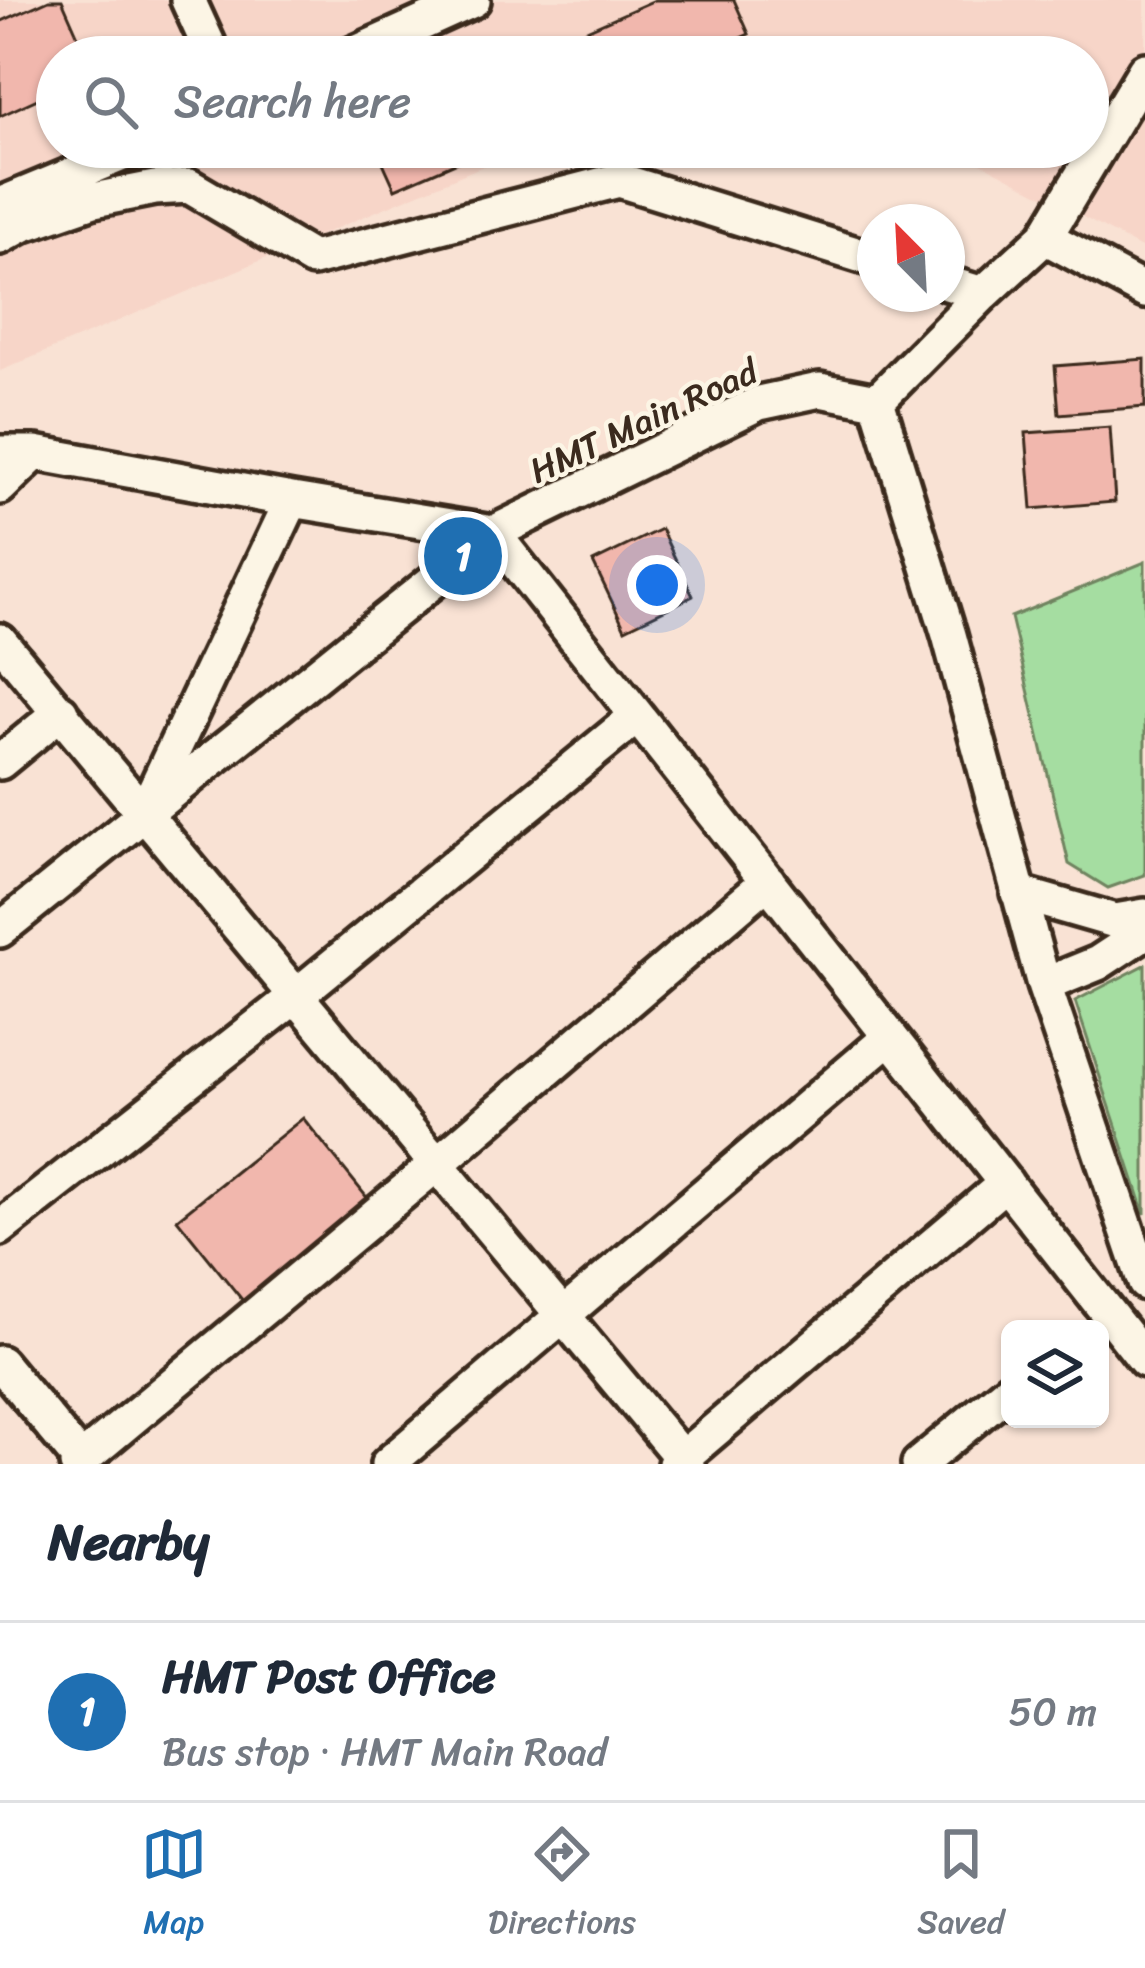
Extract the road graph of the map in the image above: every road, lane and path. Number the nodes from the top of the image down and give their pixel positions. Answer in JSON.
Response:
{"nodes":[{"id":1,"x":188,"y":0,"type":"edge"},
{"id":2,"x":473,"y":0,"type":"edge"},
{"id":3,"x":204,"y":36,"type":"edge"},
{"id":4,"x":393,"y":36,"type":"edge"},
{"id":5,"x":1145,"y":70,"type":"edge"},
{"id":6,"x":1109,"y":131,"type":"edge"},
{"id":7,"x":88,"y":168,"type":"edge"},
{"id":8,"x":1087,"y":168,"type":"edge"},
{"id":9,"x":4,"y":203,"type":"dead end"},
{"id":10,"x":0,"y":237,"type":"edge"},
{"id":11,"x":1046,"y":237,"type":"junction"},
{"id":12,"x":857,"y":254,"type":"edge"},
{"id":13,"x":965,"y":288,"type":"edge"},
{"id":14,"x":1145,"y":291,"type":"edge"},
{"id":15,"x":983,"y":294,"type":"junction"},
{"id":16,"x":877,"y":401,"type":"junction"},
{"id":17,"x":0,"y":453,"type":"edge"},
{"id":18,"x":35,"y":453,"type":"junction"},
{"id":19,"x":0,"y":487,"type":"edge"},
{"id":20,"x":292,"y":500,"type":"junction"},
{"id":21,"x":493,"y":533,"type":"junction"},
{"id":22,"x":0,"y":641,"type":"edge"},
{"id":23,"x":61,"y":712,"type":"junction"},
{"id":24,"x":638,"y":716,"type":"junction"},
{"id":25,"x":0,"y":762,"type":"edge"},
{"id":26,"x":145,"y":812,"type":"junction"},
{"id":27,"x":768,"y":881,"type":"junction"},
{"id":28,"x":1018,"y":892,"type":"junction"},
{"id":29,"x":1145,"y":916,"type":"edge"},
{"id":30,"x":0,"y":930,"type":"edge"},
{"id":31,"x":1145,"y":932,"type":"edge"},
{"id":32,"x":1044,"y":985,"type":"junction"},
{"id":33,"x":297,"y":994,"type":"junction"},
{"id":34,"x":890,"y":1037,"type":"junction"},
{"id":35,"x":438,"y":1163,"type":"junction"},
{"id":36,"x":1006,"y":1183,"type":"junction"},
{"id":37,"x":0,"y":1228,"type":"edge"},
{"id":38,"x":1145,"y":1283,"type":"edge"},
{"id":39,"x":564,"y":1316,"type":"junction"},
{"id":40,"x":1094,"y":1319,"type":"edge"},
{"id":41,"x":1145,"y":1360,"type":"edge"},
{"id":42,"x":0,"y":1363,"type":"edge"},
{"id":43,"x":1001,"y":1396,"type":"edge"},
{"id":44,"x":682,"y":1462,"type":"edge"},
{"id":45,"x":81,"y":1463,"type":"edge"},
{"id":46,"x":388,"y":1464,"type":"edge"},
{"id":47,"x":919,"y":1464,"type":"edge"}],
"edges":[{"from":1,"to":3,"type":"street"},
{"from":2,"to":4,"type":"street"},
{"from":5,"to":6,"type":"street"},
{"from":7,"to":9,"type":"street"},
{"from":8,"to":11,"type":"street"},
{"from":10,"to":12,"type":"street"},
{"from":11,"to":14,"type":"street"},
{"from":11,"to":15,"type":"street"},
{"from":13,"to":15,"type":"street"},
{"from":15,"to":16,"type":"street"},
{"from":16,"to":21,"type":"street","name":"HMT Main Road"},
{"from":16,"to":28,"type":"street"},
{"from":17,"to":18,"type":"street"},
{"from":18,"to":19,"type":"street"},
{"from":18,"to":20,"type":"street"},
{"from":20,"to":21,"type":"street"},
{"from":20,"to":26,"type":"street"},
{"from":21,"to":24,"type":"street"},
{"from":21,"to":26,"type":"street","name":"HMT Main Road"},
{"from":22,"to":23,"type":"street"},
{"from":23,"to":25,"type":"street"},
{"from":23,"to":26,"type":"street"},
{"from":24,"to":27,"type":"street"},
{"from":24,"to":33,"type":"street"},
{"from":26,"to":30,"type":"street","name":"HMT Main Road"},
{"from":26,"to":33,"type":"street"},
{"from":27,"to":34,"type":"street"},
{"from":27,"to":35,"type":"street"},
{"from":28,"to":29,"type":"street"},
{"from":28,"to":32,"type":"street"},
{"from":31,"to":32,"type":"street"},
{"from":32,"to":38,"type":"street"},
{"from":33,"to":35,"type":"street"},
{"from":33,"to":37,"type":"street"},
{"from":34,"to":36,"type":"street"},
{"from":34,"to":39,"type":"street"},
{"from":35,"to":39,"type":"street"},
{"from":35,"to":45,"type":"street"},
{"from":36,"to":40,"type":"street"},
{"from":36,"to":44,"type":"street"},
{"from":39,"to":44,"type":"street"},
{"from":39,"to":46,"type":"street"},
{"from":40,"to":41,"type":"street"},
{"from":42,"to":45,"type":"street"},
{"from":43,"to":47,"type":"street"}]}
